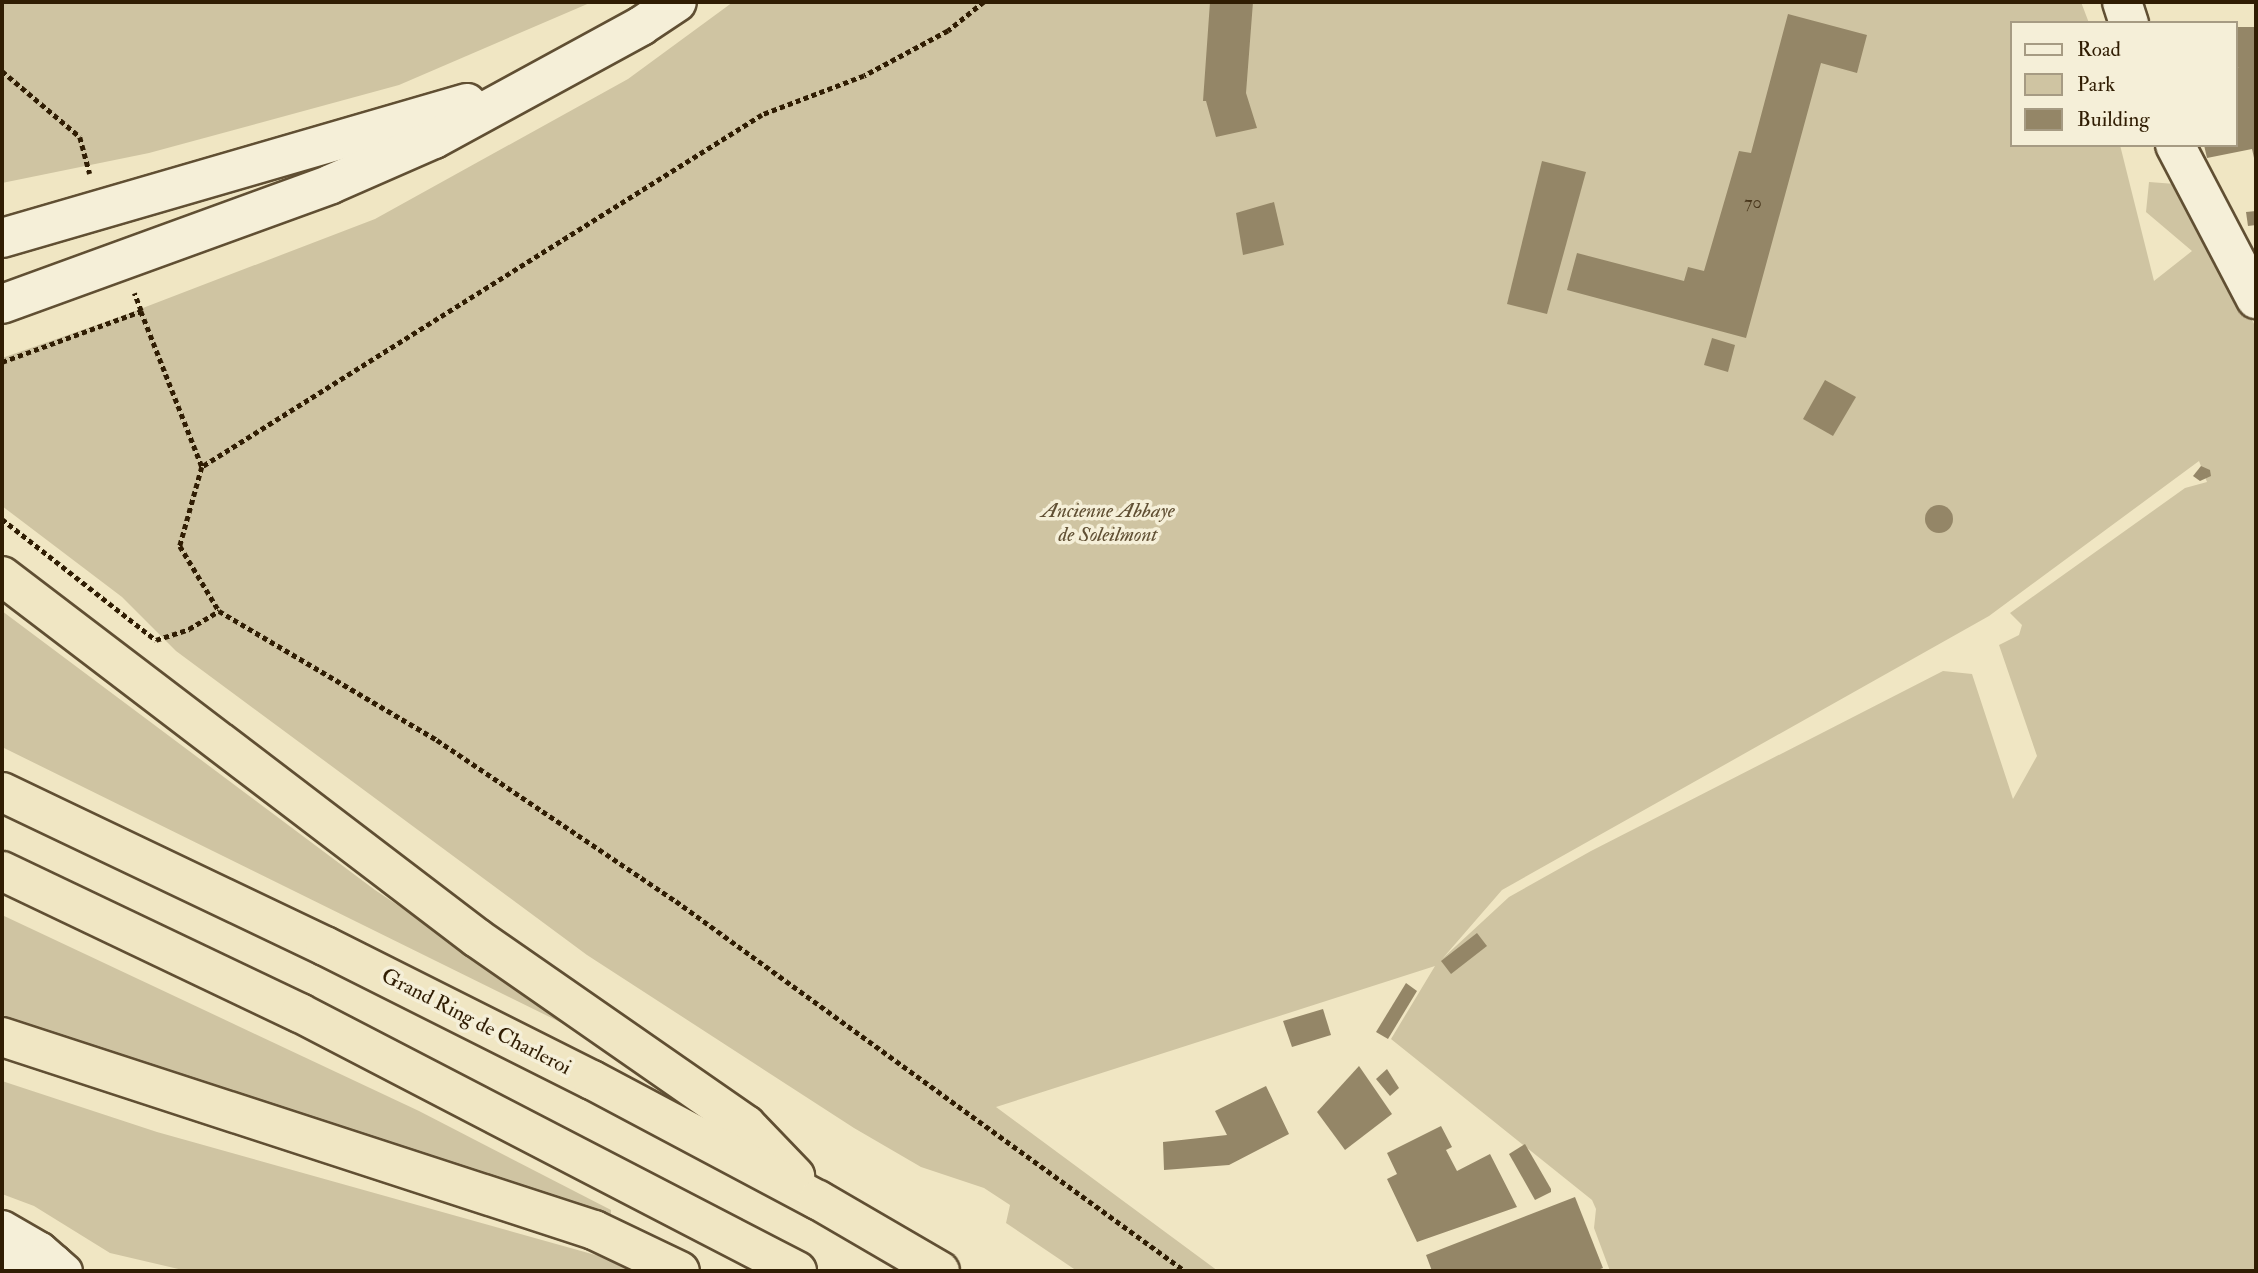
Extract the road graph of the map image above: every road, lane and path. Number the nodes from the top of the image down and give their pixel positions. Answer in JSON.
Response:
{"nodes":[{"id":1,"x":677,"y":2,"type":"edge"},
{"id":2,"x":984,"y":2,"type":"edge"},
{"id":3,"x":2122,"y":2,"type":"edge"},
{"id":4,"x":2128,"y":21,"type":"edge"},
{"id":5,"x":531,"y":85,"type":"junction"},
{"id":6,"x":2176,"y":147,"type":"edge"},
{"id":7,"x":2,"y":239,"type":"edge"},
{"id":8,"x":2256,"y":299,"type":"edge"},
{"id":9,"x":2,"y":304,"type":"edge"},
{"id":10,"x":141,"y":311,"type":"dead end"},
{"id":11,"x":202,"y":467,"type":"junction"},
{"id":12,"x":2,"y":519,"type":"edge"},
{"id":13,"x":2,"y":576,"type":"edge"},
{"id":14,"x":219,"y":611,"type":"junction"},
{"id":15,"x":2,"y":792,"type":"edge"},
{"id":16,"x":2,"y":871,"type":"edge"},
{"id":17,"x":2,"y":1037,"type":"edge"},
{"id":18,"x":818,"y":1200,"type":"junction"},
{"id":19,"x":2,"y":1227,"type":"edge"},
{"id":20,"x":2,"y":1263,"type":"edge"},
{"id":21,"x":59,"y":1266,"type":"edge"},
{"id":22,"x":680,"y":1271,"type":"edge"},
{"id":23,"x":797,"y":1271,"type":"edge"},
{"id":24,"x":940,"y":1271,"type":"edge"},
{"id":25,"x":1185,"y":1271,"type":"edge"}],
"edges":[{"from":1,"to":5,"type":"main road"},
{"from":2,"to":11,"type":"path"},
{"from":3,"to":4,"type":"main road"},
{"from":5,"to":7,"type":"main road"},
{"from":5,"to":9,"type":"main road"},
{"from":6,"to":8,"type":"main road"},
{"from":10,"to":11,"type":"path"},
{"from":11,"to":14,"type":"path"},
{"from":12,"to":14,"type":"path"},
{"from":13,"to":18,"type":"highway"},
{"from":14,"to":25,"type":"path"},
{"from":15,"to":18,"type":"highway","name":"Grand Ring de Charleroi"},
{"from":16,"to":23,"type":"highway"},
{"from":17,"to":22,"type":"highway"},
{"from":18,"to":24,"type":"highway","name":"Grand Ring de Charleroi"},
{"from":19,"to":21,"type":"street"},
{"from":20,"to":21,"type":"street"}]}
